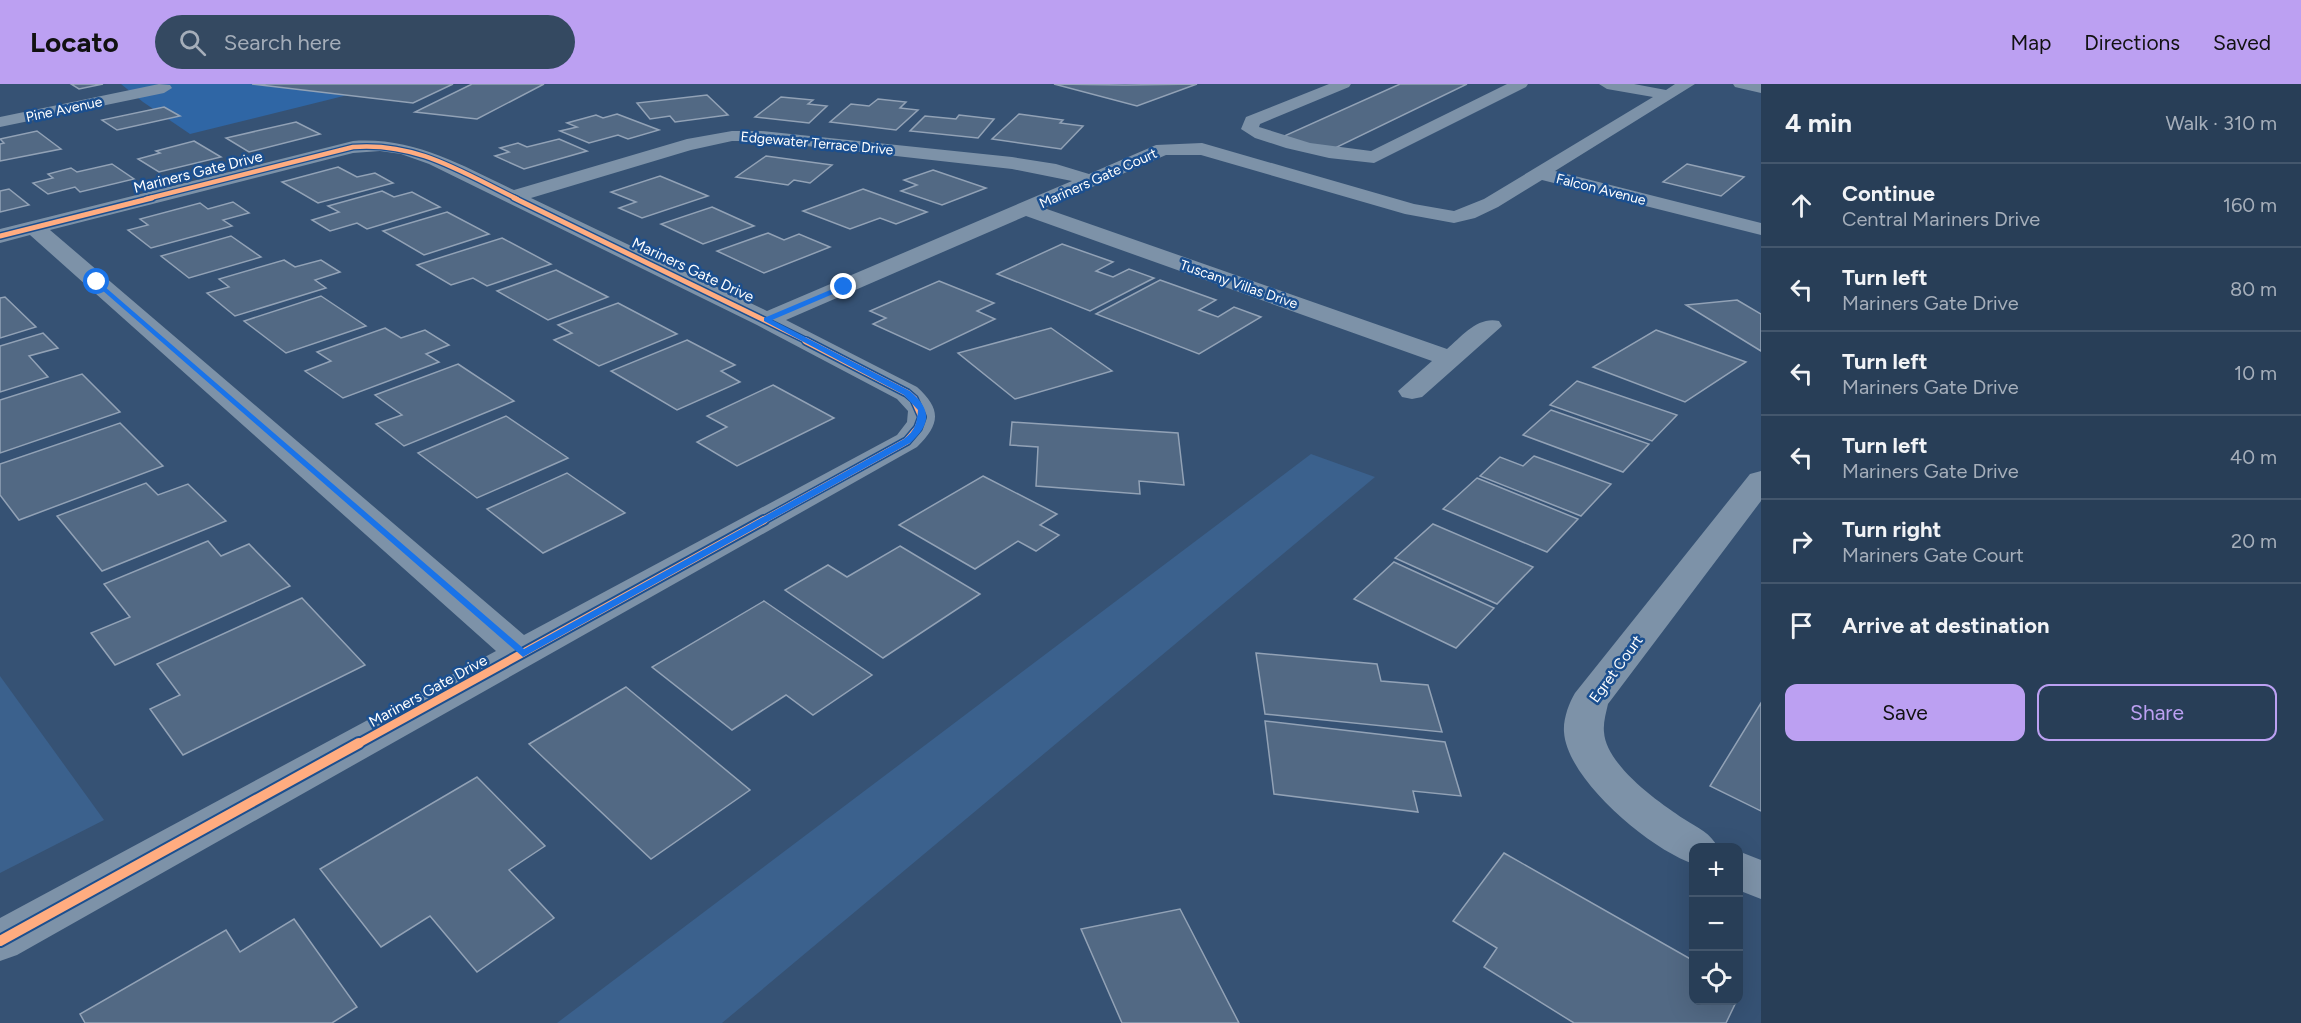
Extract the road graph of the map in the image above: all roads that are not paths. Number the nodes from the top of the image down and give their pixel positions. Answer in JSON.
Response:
{"nodes":[{"id":1,"x":1343,"y":84,"type":"edge"},
{"id":2,"x":1520,"y":84,"type":"edge"},
{"id":3,"x":1607,"y":84,"type":"edge"},
{"id":4,"x":1687,"y":84,"type":"edge"},
{"id":5,"x":1741,"y":84,"type":"edge"},
{"id":6,"x":164,"y":88,"type":"dead end"},
{"id":7,"x":1761,"y":88,"type":"edge"},
{"id":8,"x":1668,"y":95,"type":"junction"},
{"id":9,"x":0,"y":122,"type":"edge"},
{"id":10,"x":1539,"y":173,"type":"junction"},
{"id":11,"x":1090,"y":180,"type":"junction"},
{"id":12,"x":514,"y":197,"type":"junction"},
{"id":13,"x":1027,"y":209,"type":"junction"},
{"id":14,"x":34,"y":227,"type":"junction"},
{"id":15,"x":1761,"y":229,"type":"edge"},
{"id":16,"x":0,"y":236,"type":"edge"},
{"id":17,"x":766,"y":320,"type":"junction"},
{"id":18,"x":1490,"y":326,"type":"dead end"},
{"id":19,"x":1451,"y":358,"type":"junction"},
{"id":20,"x":1412,"y":391,"type":"dead end"},
{"id":21,"x":1761,"y":480,"type":"edge"},
{"id":22,"x":523,"y":654,"type":"junction"},
{"id":23,"x":1689,"y":843,"type":"edge"},
{"id":24,"x":1743,"y":872,"type":"edge"},
{"id":25,"x":1761,"y":881,"type":"edge"},
{"id":26,"x":0,"y":940,"type":"edge"}],
"edges":[{"from":1,"to":2,"type":"street"},
{"from":3,"to":8,"type":"street"},
{"from":4,"to":8,"type":"street","name":"Falcon Avenue"},
{"from":5,"to":7,"type":"street"},
{"from":6,"to":9,"type":"street","name":"Pine Avenue"},
{"from":8,"to":10,"type":"street","name":"Falcon Avenue"},
{"from":10,"to":11,"type":"street","name":"Mariners Gate Court"},
{"from":10,"to":15,"type":"street","name":"Falcon Avenue"},
{"from":11,"to":12,"type":"street","name":"Edgewater Terrace Drive"},
{"from":11,"to":13,"type":"street","name":"Mariners Gate Court"},
{"from":12,"to":14,"type":"street","name":"Mariners Gate Drive"},
{"from":12,"to":17,"type":"street","name":"Mariners Gate Drive"},
{"from":13,"to":17,"type":"street","name":"Mariners Gate Court"},
{"from":13,"to":19,"type":"street","name":"Tuscany Villas Drive"},
{"from":14,"to":16,"type":"street","name":"Mariners Gate Drive"},
{"from":14,"to":22,"type":"street"},
{"from":17,"to":22,"type":"street","name":"Mariners Gate Drive"},
{"from":18,"to":19,"type":"street"},
{"from":19,"to":20,"type":"street"},
{"from":21,"to":23,"type":"street","name":"Egret Court"},
{"from":22,"to":26,"type":"street","name":"Mariners Gate Drive"},
{"from":24,"to":25,"type":"street"}]}
